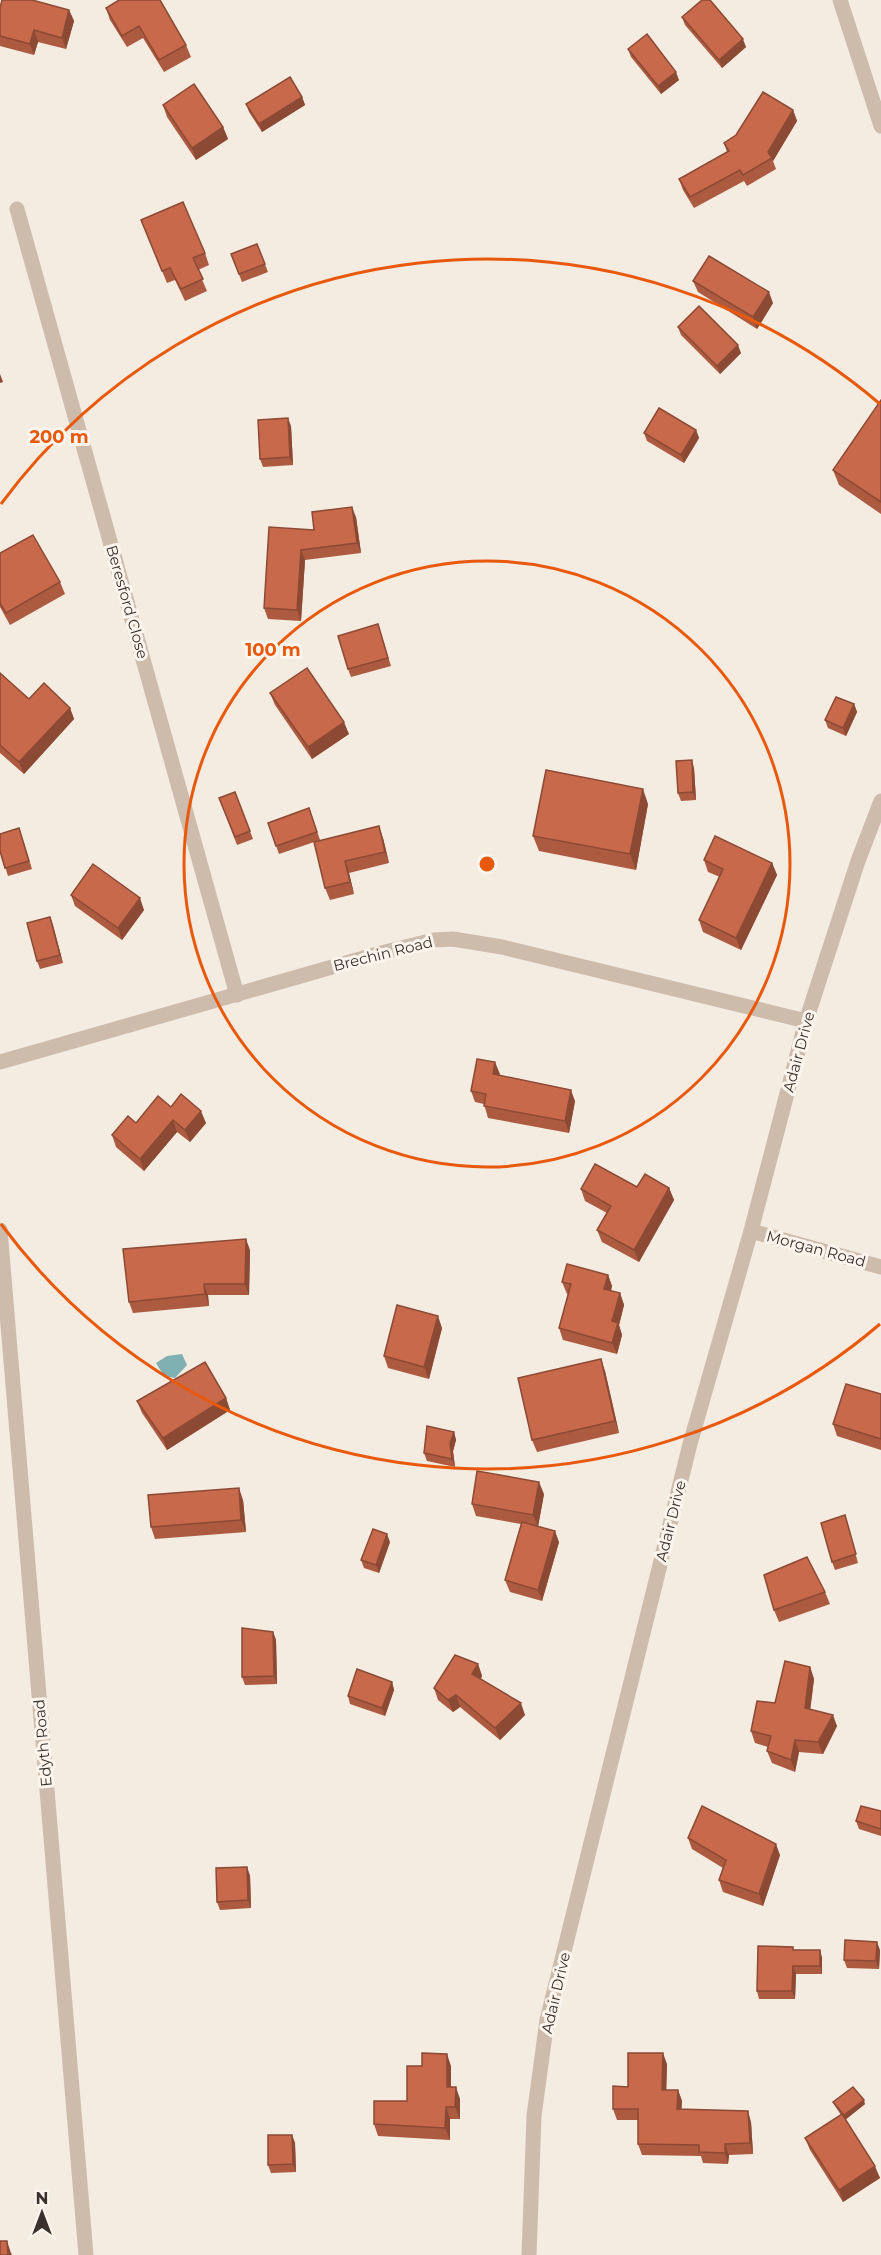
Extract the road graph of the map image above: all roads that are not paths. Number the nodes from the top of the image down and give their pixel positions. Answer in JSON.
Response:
{"nodes":[{"id":1,"x":840,"y":0,"type":"edge"},
{"id":2,"x":881,"y":126,"type":"edge"},
{"id":3,"x":16,"y":209,"type":"dead end"},
{"id":4,"x":881,"y":801,"type":"edge"},
{"id":5,"x":237,"y":994,"type":"junction"},
{"id":6,"x":806,"y":1021,"type":"junction"},
{"id":7,"x":0,"y":1062,"type":"edge"},
{"id":8,"x":0,"y":1230,"type":"edge"},
{"id":9,"x":751,"y":1231,"type":"junction"},
{"id":10,"x":881,"y":1267,"type":"edge"},
{"id":11,"x":86,"y":2255,"type":"edge"},
{"id":12,"x":529,"y":2255,"type":"edge"}],
"edges":[{"from":1,"to":2,"type":"street"},
{"from":3,"to":5,"type":"street","name":"Beresford Close"},
{"from":4,"to":6,"type":"street","name":"Adair Drive"},
{"from":5,"to":6,"type":"street","name":"Brechin Road"},
{"from":5,"to":7,"type":"street","name":"Brechin Road"},
{"from":6,"to":9,"type":"street","name":"Adair Drive"},
{"from":8,"to":11,"type":"street","name":"Edyth Road"},
{"from":9,"to":10,"type":"street","name":"Morgan Road"},
{"from":9,"to":12,"type":"street","name":"Adair Drive"}]}
